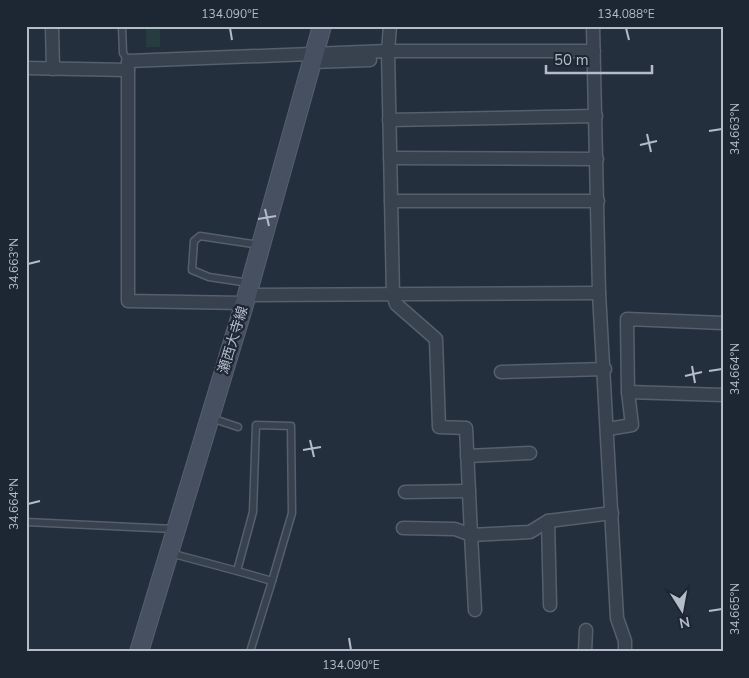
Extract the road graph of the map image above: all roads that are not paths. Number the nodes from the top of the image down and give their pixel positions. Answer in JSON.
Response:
{"nodes":[{"id":1,"x":52,"y":26,"type":"edge"},
{"id":2,"x":122,"y":26,"type":"edge"},
{"id":3,"x":322,"y":26,"type":"edge"},
{"id":4,"x":390,"y":26,"type":"edge"},
{"id":5,"x":593,"y":26,"type":"edge"},
{"id":6,"x":383,"y":51,"type":"junction"},
{"id":7,"x":594,"y":51,"type":"junction"},
{"id":8,"x":313,"y":57,"type":"junction"},
{"id":9,"x":128,"y":66,"type":"junction"},
{"id":10,"x":26,"y":68,"type":"edge"},
{"id":11,"x":53,"y":69,"type":"junction"},
{"id":12,"x":596,"y":116,"type":"junction"},
{"id":13,"x":389,"y":120,"type":"junction"},
{"id":14,"x":390,"y":158,"type":"junction"},
{"id":15,"x":597,"y":159,"type":"junction"},
{"id":16,"x":391,"y":201,"type":"junction"},
{"id":17,"x":598,"y":201,"type":"junction"},
{"id":18,"x":260,"y":246,"type":"junction"},
{"id":19,"x":247,"y":294,"type":"junction"},
{"id":20,"x":599,"y":294,"type":"junction"},
{"id":21,"x":393,"y":295,"type":"junction"},
{"id":22,"x":723,"y":323,"type":"edge"},
{"id":23,"x":604,"y":369,"type":"junction"},
{"id":24,"x":501,"y":372,"type":"dead end"},
{"id":25,"x":628,"y":392,"type":"junction"},
{"id":26,"x":723,"y":395,"type":"edge"},
{"id":27,"x":209,"y":418,"type":"junction"},
{"id":28,"x":238,"y":427,"type":"dead end"},
{"id":29,"x":608,"y":429,"type":"junction"},
{"id":30,"x":530,"y":453,"type":"dead end"},
{"id":31,"x":467,"y":456,"type":"junction"},
{"id":32,"x":469,"y":491,"type":"junction"},
{"id":33,"x":405,"y":492,"type":"dead end"},
{"id":34,"x":612,"y":513,"type":"junction"},
{"id":35,"x":548,"y":521,"type":"junction"},
{"id":36,"x":26,"y":522,"type":"edge"},
{"id":37,"x":403,"y":528,"type":"dead end"},
{"id":38,"x":176,"y":529,"type":"junction"},
{"id":39,"x":471,"y":535,"type":"junction"},
{"id":40,"x":169,"y":552,"type":"junction"},
{"id":41,"x":236,"y":571,"type":"junction"},
{"id":42,"x":272,"y":581,"type":"junction"},
{"id":43,"x":550,"y":605,"type":"dead end"},
{"id":44,"x":475,"y":610,"type":"dead end"},
{"id":45,"x":586,"y":630,"type":"dead end"},
{"id":46,"x":139,"y":652,"type":"edge"},
{"id":47,"x":250,"y":652,"type":"edge"},
{"id":48,"x":585,"y":652,"type":"edge"},
{"id":49,"x":625,"y":652,"type":"edge"}],
"edges":[{"from":1,"to":11,"type":"street"},
{"from":2,"to":9,"type":"lane"},
{"from":3,"to":8,"type":"main road","name":"瀬西大寺線"},
{"from":4,"to":6,"type":"street"},
{"from":5,"to":7,"type":"street"},
{"from":6,"to":7,"type":"street"},
{"from":6,"to":8,"type":"street"},
{"from":6,"to":13,"type":"street"},
{"from":7,"to":12,"type":"street"},
{"from":8,"to":9,"type":"street"},
{"from":8,"to":18,"type":"main road","name":"瀬西大寺線"},
{"from":9,"to":11,"type":"street"},
{"from":9,"to":19,"type":"street"},
{"from":10,"to":11,"type":"street"},
{"from":12,"to":13,"type":"street"},
{"from":12,"to":15,"type":"street"},
{"from":13,"to":14,"type":"street"},
{"from":14,"to":15,"type":"street"},
{"from":14,"to":16,"type":"street"},
{"from":15,"to":17,"type":"street"},
{"from":16,"to":17,"type":"street"},
{"from":16,"to":21,"type":"street"},
{"from":17,"to":20,"type":"street"},
{"from":18,"to":19,"type":"main road","name":"瀬西大寺線"},
{"from":18,"to":19,"type":"lane"},
{"from":19,"to":21,"type":"street"},
{"from":19,"to":27,"type":"main road","name":"瀬西大寺線"},
{"from":20,"to":21,"type":"street"},
{"from":20,"to":23,"type":"street"},
{"from":21,"to":31,"type":"street"},
{"from":22,"to":25,"type":"street"},
{"from":23,"to":24,"type":"street"},
{"from":23,"to":29,"type":"street"},
{"from":25,"to":26,"type":"street"},
{"from":25,"to":29,"type":"street"},
{"from":27,"to":28,"type":"lane"},
{"from":27,"to":38,"type":"main road","name":"瀬西大寺線"},
{"from":29,"to":34,"type":"street"},
{"from":30,"to":31,"type":"street"},
{"from":31,"to":32,"type":"street"},
{"from":32,"to":33,"type":"street"},
{"from":32,"to":39,"type":"street"},
{"from":34,"to":35,"type":"street"},
{"from":34,"to":49,"type":"street"},
{"from":35,"to":39,"type":"street"},
{"from":35,"to":43,"type":"street"},
{"from":36,"to":38,"type":"lane"},
{"from":37,"to":39,"type":"street"},
{"from":38,"to":40,"type":"main road","name":"瀬西大寺線"},
{"from":39,"to":44,"type":"street"},
{"from":40,"to":41,"type":"lane"},
{"from":40,"to":46,"type":"main road","name":"瀬西大寺線"},
{"from":41,"to":42,"type":"lane"},
{"from":41,"to":42,"type":"lane"},
{"from":42,"to":47,"type":"lane"},
{"from":45,"to":48,"type":"street"}]}
